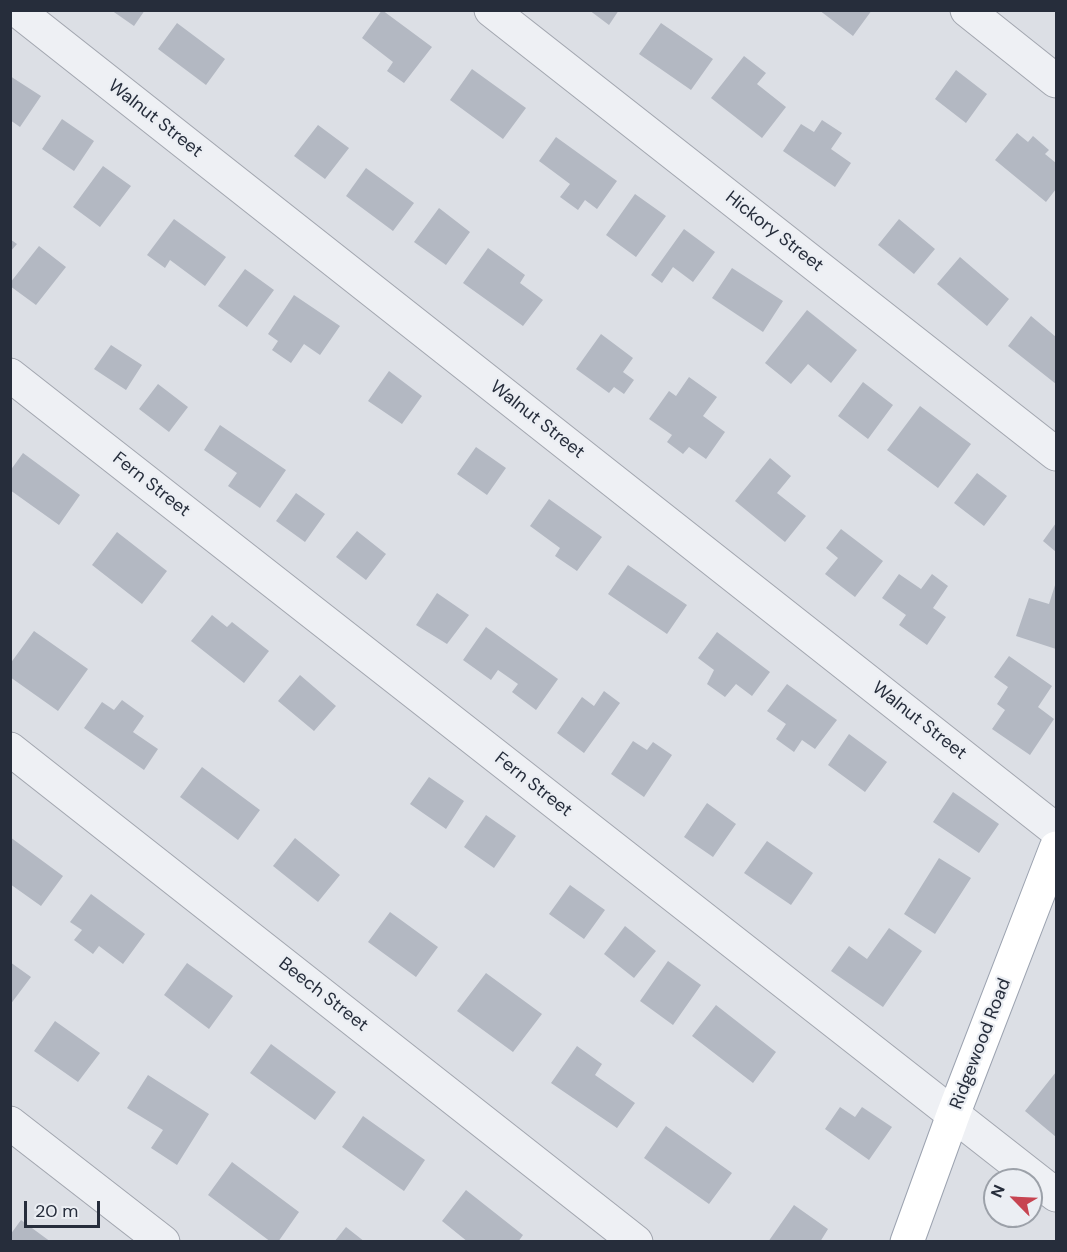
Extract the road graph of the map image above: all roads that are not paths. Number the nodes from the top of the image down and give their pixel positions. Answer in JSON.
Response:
{"nodes":[{"id":1,"x":17,"y":10,"type":"edge"},
{"id":2,"x":491,"y":10,"type":"edge"},
{"id":3,"x":967,"y":10,"type":"edge"},
{"id":4,"x":1056,"y":81,"type":"edge"},
{"id":5,"x":10,"y":375,"type":"edge"},
{"id":6,"x":1056,"y":454,"type":"edge"},
{"id":7,"x":10,"y":749,"type":"edge"},
{"id":8,"x":1056,"y":830,"type":"edge"},
{"id":9,"x":1056,"y":848,"type":"edge"},
{"id":10,"x":953,"y":1115,"type":"junction"},
{"id":11,"x":10,"y":1123,"type":"edge"},
{"id":12,"x":1056,"y":1195,"type":"edge"},
{"id":13,"x":163,"y":1242,"type":"edge"},
{"id":14,"x":636,"y":1242,"type":"edge"},
{"id":15,"x":907,"y":1242,"type":"edge"}],
"edges":[{"from":1,"to":8,"type":"street","name":"Walnut Street"},
{"from":2,"to":6,"type":"street","name":"Hickory Street"},
{"from":3,"to":4,"type":"street"},
{"from":5,"to":10,"type":"street","name":"Fern Street"},
{"from":7,"to":14,"type":"street","name":"Beech Street"},
{"from":9,"to":10,"type":"main road","name":"Ridgewood Road"},
{"from":10,"to":12,"type":"street","name":"Fern Street"},
{"from":10,"to":15,"type":"main road","name":"Ridgewood Road"},
{"from":11,"to":13,"type":"street"}]}
